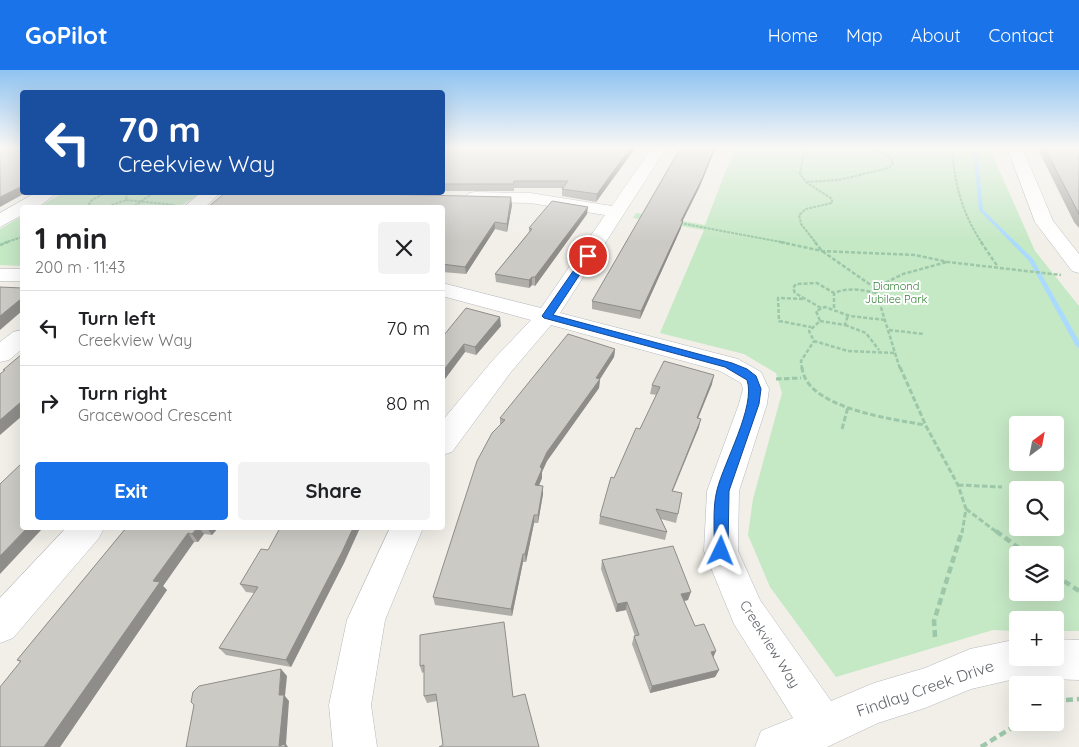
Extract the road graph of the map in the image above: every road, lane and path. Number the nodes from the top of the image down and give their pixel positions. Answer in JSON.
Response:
{"nodes":[{"id":1,"x":636,"y":179,"type":"edge"},
{"id":2,"x":803,"y":179,"type":"edge"},
{"id":3,"x":845,"y":179,"type":"edge"},
{"id":4,"x":956,"y":179,"type":"edge"},
{"id":5,"x":1027,"y":179,"type":"edge"},
{"id":6,"x":806,"y":182,"type":"junction"},
{"id":7,"x":45,"y":195,"type":"edge"},
{"id":8,"x":101,"y":195,"type":"edge"},
{"id":9,"x":127,"y":195,"type":"edge"},
{"id":10,"x":150,"y":195,"type":"edge"},
{"id":11,"x":209,"y":195,"type":"edge"},
{"id":12,"x":462,"y":197,"type":"edge"},
{"id":13,"x":126,"y":200,"type":"junction"},
{"id":14,"x":139,"y":202,"type":"junction"},
{"id":15,"x":28,"y":205,"type":"edge"},
{"id":16,"x":88,"y":205,"type":"edge"},
{"id":17,"x":112,"y":205,"type":"edge"},
{"id":18,"x":135,"y":205,"type":"edge"},
{"id":19,"x":171,"y":205,"type":"edge"},
{"id":20,"x":195,"y":205,"type":"edge"},
{"id":21,"x":20,"y":210,"type":"edge"},
{"id":22,"x":618,"y":212,"type":"junction"},
{"id":23,"x":0,"y":221,"type":"edge"},
{"id":24,"x":673,"y":222,"type":"edge"},
{"id":25,"x":20,"y":238,"type":"edge"},
{"id":26,"x":0,"y":245,"type":"edge"},
{"id":27,"x":822,"y":251,"type":"junction"},
{"id":28,"x":948,"y":262,"type":"junction"},
{"id":29,"x":998,"y":268,"type":"junction"},
{"id":30,"x":1072,"y":271,"type":"edge"},
{"id":31,"x":0,"y":275,"type":"edge"},
{"id":32,"x":20,"y":275,"type":"edge"},
{"id":33,"x":875,"y":288,"type":"junction"},
{"id":34,"x":445,"y":290,"type":"edge"},
{"id":35,"x":877,"y":293,"type":"junction"},
{"id":36,"x":834,"y":294,"type":"junction"},
{"id":37,"x":804,"y":299,"type":"junction"},
{"id":38,"x":821,"y":308,"type":"junction"},
{"id":39,"x":834,"y":308,"type":"junction"},
{"id":40,"x":848,"y":315,"type":"junction"},
{"id":41,"x":547,"y":316,"type":"junction"},
{"id":42,"x":886,"y":320,"type":"junction"},
{"id":43,"x":820,"y":321,"type":"junction"},
{"id":44,"x":845,"y":325,"type":"junction"},
{"id":45,"x":811,"y":327,"type":"junction"},
{"id":46,"x":889,"y":330,"type":"junction"},
{"id":47,"x":924,"y":334,"type":"dead end"},
{"id":48,"x":20,"y":339,"type":"edge"},
{"id":49,"x":814,"y":341,"type":"junction"},
{"id":50,"x":879,"y":350,"type":"junction"},
{"id":51,"x":896,"y":353,"type":"junction"},
{"id":52,"x":0,"y":354,"type":"edge"},
{"id":53,"x":848,"y":407,"type":"junction"},
{"id":54,"x":926,"y":426,"type":"junction"},
{"id":55,"x":842,"y":429,"type":"dead end"},
{"id":56,"x":445,"y":438,"type":"edge"},
{"id":57,"x":958,"y":485,"type":"junction"},
{"id":58,"x":1002,"y":487,"type":"dead end"},
{"id":59,"x":966,"y":509,"type":"junction"},
{"id":60,"x":85,"y":530,"type":"edge"},
{"id":61,"x":405,"y":530,"type":"edge"},
{"id":62,"x":1016,"y":546,"type":"edge"},
{"id":63,"x":1064,"y":581,"type":"edge"},
{"id":64,"x":1079,"y":591,"type":"edge"},
{"id":65,"x":0,"y":625,"type":"edge"},
{"id":66,"x":935,"y":637,"type":"dead end"},
{"id":67,"x":1079,"y":660,"type":"edge"},
{"id":68,"x":1064,"y":699,"type":"edge"},
{"id":69,"x":1079,"y":699,"type":"edge"},
{"id":70,"x":823,"y":726,"type":"junction"},
{"id":71,"x":1009,"y":730,"type":"edge"},
{"id":72,"x":355,"y":747,"type":"edge"},
{"id":73,"x":777,"y":747,"type":"edge"},
{"id":74,"x":981,"y":747,"type":"edge"}],
"edges":[{"from":1,"to":22,"type":"street"},
{"from":2,"to":6,"type":"path"},
{"from":3,"to":6,"type":"path"},
{"from":4,"to":29,"type":"path"},
{"from":5,"to":30,"type":"street"},
{"from":6,"to":27,"type":"path"},
{"from":7,"to":15,"type":"street"},
{"from":8,"to":16,"type":"path"},
{"from":9,"to":13,"type":"path"},
{"from":10,"to":14,"type":"path"},
{"from":11,"to":20,"type":"street"},
{"from":12,"to":22,"type":"street"},
{"from":13,"to":14,"type":"path"},
{"from":13,"to":17,"type":"path"},
{"from":14,"to":18,"type":"path"},
{"from":14,"to":19,"type":"path"},
{"from":21,"to":23,"type":"street"},
{"from":22,"to":41,"type":"street"},
{"from":24,"to":27,"type":"path"},
{"from":25,"to":26,"type":"path"},
{"from":27,"to":28,"type":"path"},
{"from":27,"to":33,"type":"path"},
{"from":28,"to":29,"type":"path"},
{"from":28,"to":33,"type":"path"},
{"from":29,"to":30,"type":"path"},
{"from":31,"to":32,"type":"street"},
{"from":33,"to":35,"type":"path"},
{"from":34,"to":41,"type":"street","name":"Creekview Way"},
{"from":35,"to":36,"type":"path"},
{"from":35,"to":42,"type":"path"},
{"from":36,"to":37,"type":"path"},
{"from":36,"to":39,"type":"path"},
{"from":37,"to":38,"type":"path"},
{"from":37,"to":45,"type":"path"},
{"from":38,"to":39,"type":"path"},
{"from":38,"to":43,"type":"path"},
{"from":39,"to":40,"type":"path"},
{"from":40,"to":42,"type":"path"},
{"from":40,"to":44,"type":"path"},
{"from":41,"to":56,"type":"street"},
{"from":41,"to":70,"type":"street","name":"Creekview Way"},
{"from":42,"to":46,"type":"path"},
{"from":43,"to":44,"type":"path"},
{"from":43,"to":45,"type":"path"},
{"from":44,"to":50,"type":"path"},
{"from":45,"to":49,"type":"path"},
{"from":46,"to":47,"type":"path"},
{"from":46,"to":51,"type":"path"},
{"from":48,"to":52,"type":"street"},
{"from":49,"to":50,"type":"path"},
{"from":49,"to":53,"type":"path"},
{"from":50,"to":51,"type":"path"},
{"from":51,"to":54,"type":"path"},
{"from":53,"to":54,"type":"path"},
{"from":53,"to":55,"type":"path"},
{"from":54,"to":57,"type":"path"},
{"from":57,"to":58,"type":"path"},
{"from":57,"to":59,"type":"path"},
{"from":59,"to":62,"type":"path"},
{"from":59,"to":66,"type":"path"},
{"from":60,"to":65,"type":"street"},
{"from":61,"to":72,"type":"street"},
{"from":63,"to":64,"type":"path"},
{"from":67,"to":70,"type":"street","name":"Findlay Creek Drive"},
{"from":68,"to":69,"type":"path"},
{"from":70,"to":73,"type":"street","name":"Findlay Creek Drive"},
{"from":71,"to":74,"type":"path"}]}
